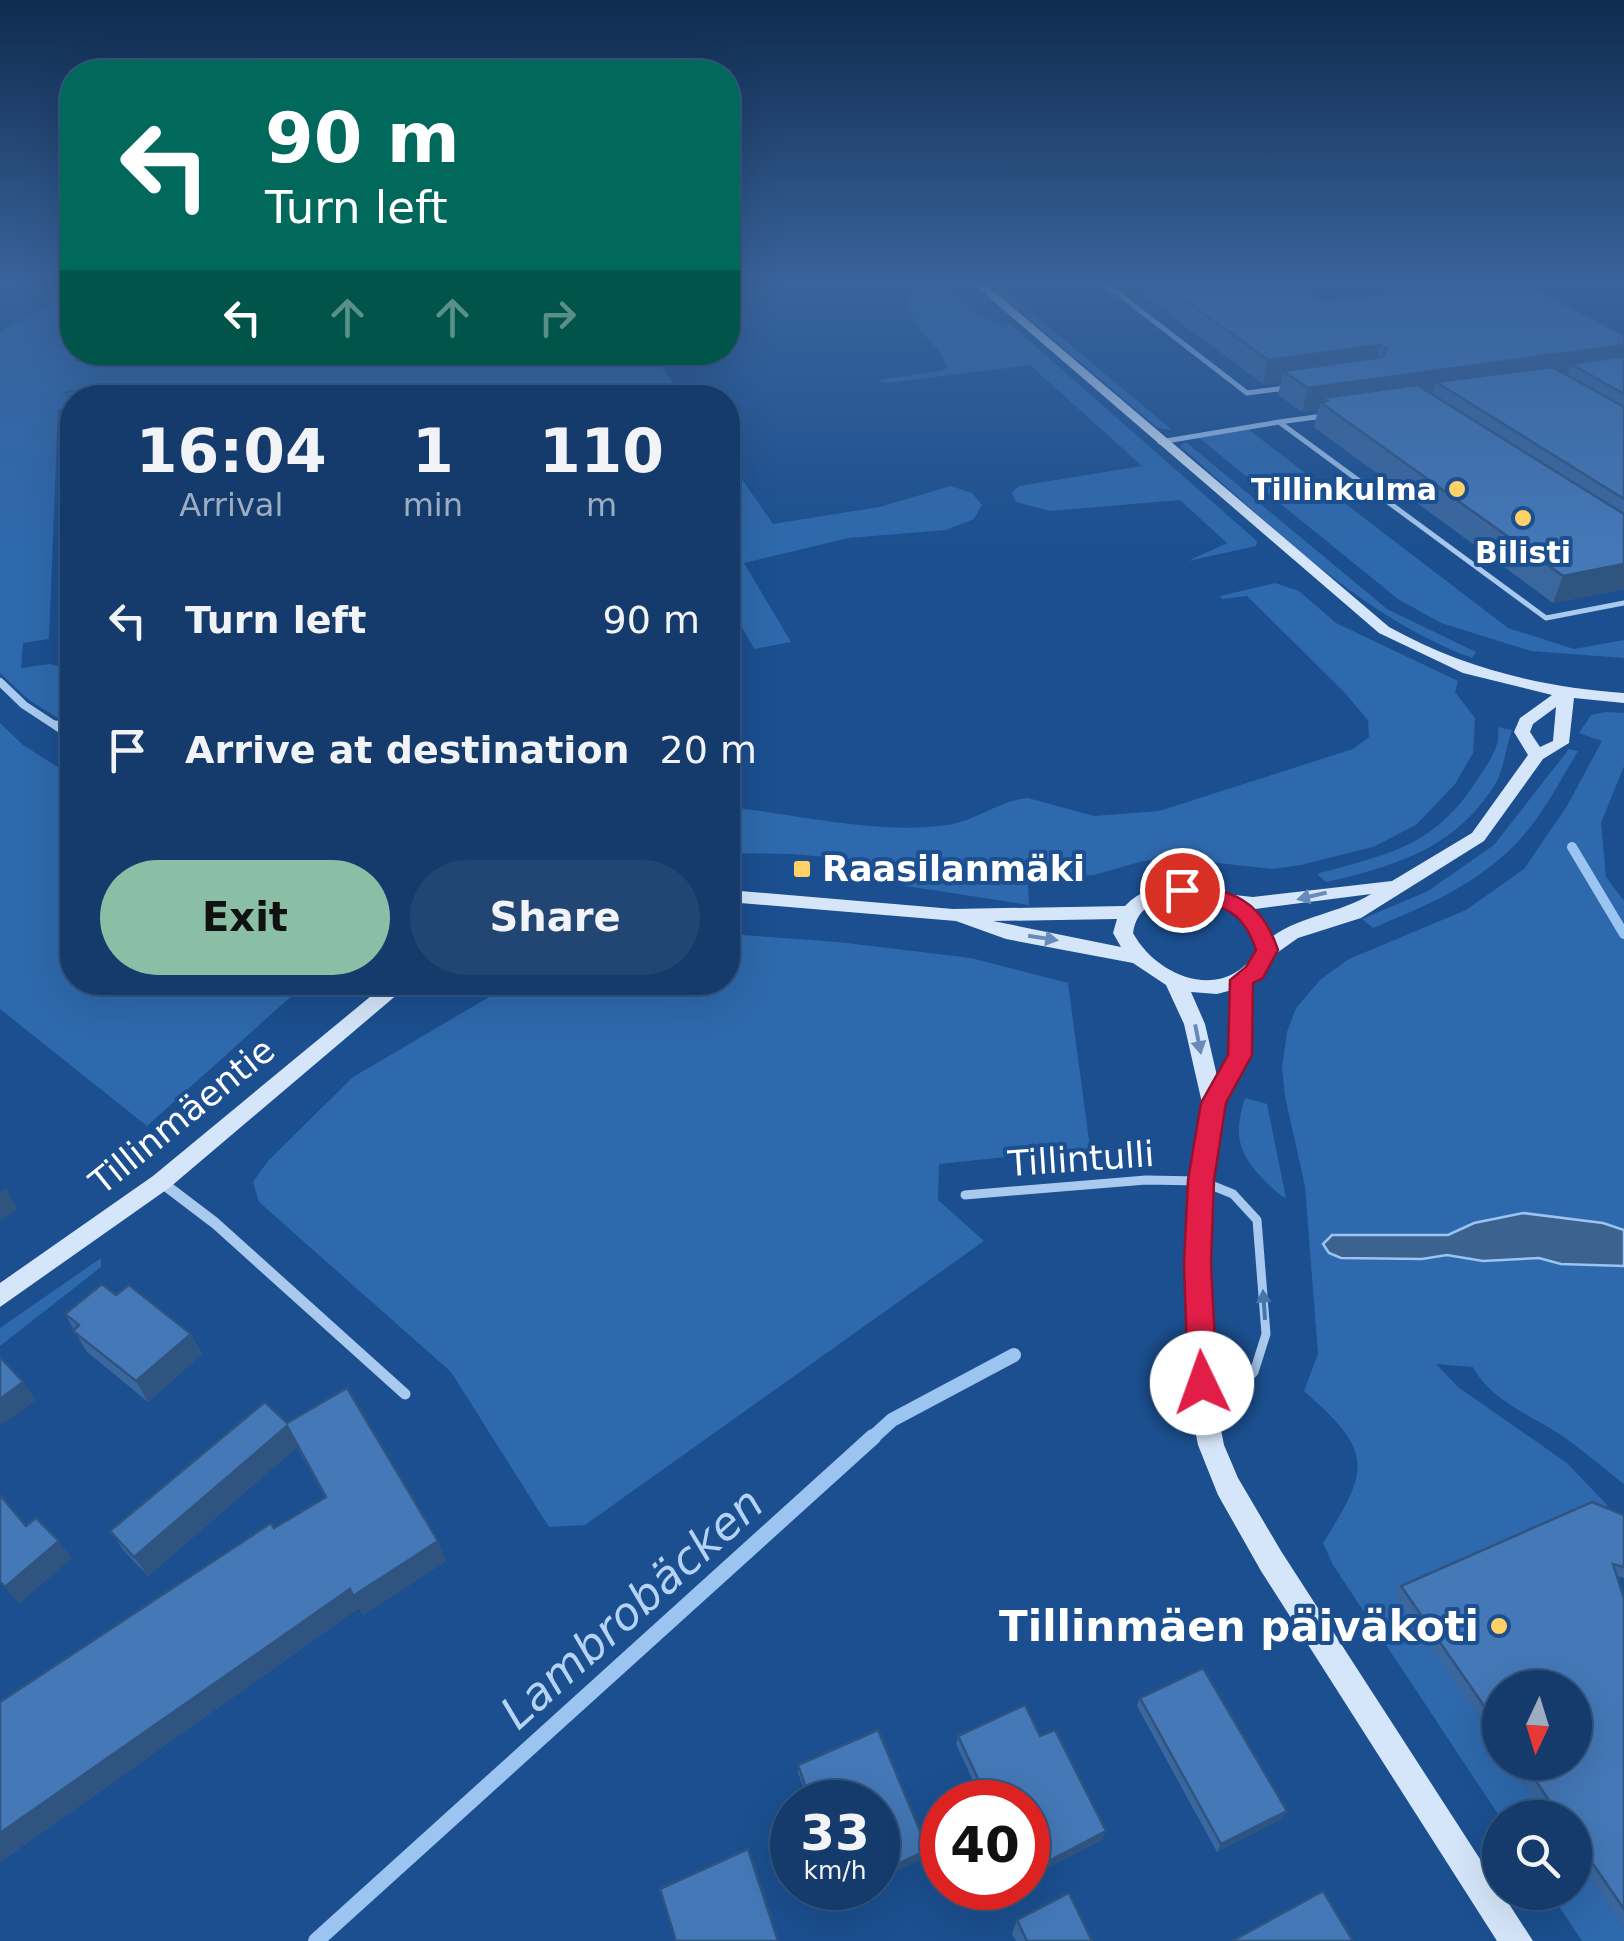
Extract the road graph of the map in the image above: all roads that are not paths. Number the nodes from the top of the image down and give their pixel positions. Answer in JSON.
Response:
{"nodes":[{"id":1,"x":1079,"y":372,"type":"edge"},
{"id":2,"x":1219,"y":372,"type":"edge"},
{"id":3,"x":1302,"y":386,"type":"edge"},
{"id":4,"x":1336,"y":414,"type":"edge"},
{"id":5,"x":1279,"y":422,"type":"junction"},
{"id":6,"x":1160,"y":442,"type":"junction"},
{"id":7,"x":1624,"y":604,"type":"edge"},
{"id":8,"x":0,"y":682,"type":"edge"},
{"id":9,"x":1566,"y":692,"type":"junction"},
{"id":10,"x":1624,"y":698,"type":"edge"},
{"id":11,"x":60,"y":728,"type":"edge"},
{"id":12,"x":1537,"y":755,"type":"junction"},
{"id":13,"x":1393,"y":886,"type":"junction"},
{"id":14,"x":740,"y":897,"type":"edge"},
{"id":15,"x":1232,"y":902,"type":"junction"},
{"id":16,"x":1129,"y":912,"type":"junction"},
{"id":17,"x":952,"y":915,"type":"junction"},
{"id":18,"x":1267,"y":950,"type":"junction"},
{"id":19,"x":1135,"y":957,"type":"junction"},
{"id":20,"x":1173,"y":980,"type":"junction"},
{"id":21,"x":1242,"y":980,"type":"junction"},
{"id":22,"x":386,"y":995,"type":"edge"},
{"id":23,"x":1214,"y":1103,"type":"junction"},
{"id":24,"x":1201,"y":1180,"type":"junction"},
{"id":25,"x":161,"y":1182,"type":"junction"},
{"id":26,"x":965,"y":1195,"type":"dead end"},
{"id":27,"x":0,"y":1296,"type":"edge"},
{"id":28,"x":404,"y":1394,"type":"dead end"},
{"id":29,"x":1204,"y":1409,"type":"junction"},
{"id":30,"x":1516,"y":1941,"type":"edge"}],
"edges":[{"from":1,"to":6,"type":"street"},
{"from":2,"to":3,"type":"lane"},
{"from":4,"to":5,"type":"lane"},
{"from":5,"to":6,"type":"lane"},
{"from":5,"to":7,"type":"lane"},
{"from":6,"to":9,"type":"street"},
{"from":8,"to":11,"type":"street"},
{"from":9,"to":10,"type":"street"},
{"from":9,"to":12,"type":"street"},
{"from":9,"to":12,"type":"street"},
{"from":12,"to":13,"type":"street"},
{"from":13,"to":15,"type":"street","one_way":true},
{"from":13,"to":18,"type":"street"},
{"from":14,"to":17,"type":"street"},
{"from":15,"to":16,"type":"street"},
{"from":15,"to":18,"type":"street"},
{"from":16,"to":17,"type":"street"},
{"from":16,"to":19,"type":"street"},
{"from":17,"to":19,"type":"street","one_way":true},
{"from":18,"to":21,"type":"street"},
{"from":19,"to":20,"type":"street"},
{"from":20,"to":21,"type":"street"},
{"from":20,"to":23,"type":"street","one_way":true},
{"from":21,"to":23,"type":"street"},
{"from":22,"to":25,"type":"street","name":"Tillinmäentie"},
{"from":23,"to":24,"type":"street"},
{"from":24,"to":26,"type":"lane","name":"Tillintulli"},
{"from":24,"to":29,"type":"street"},
{"from":29,"to":24,"type":"lane","one_way":true},
{"from":25,"to":27,"type":"street","name":"Tillinmäentie"},
{"from":25,"to":28,"type":"street"},
{"from":29,"to":30,"type":"street"}]}
